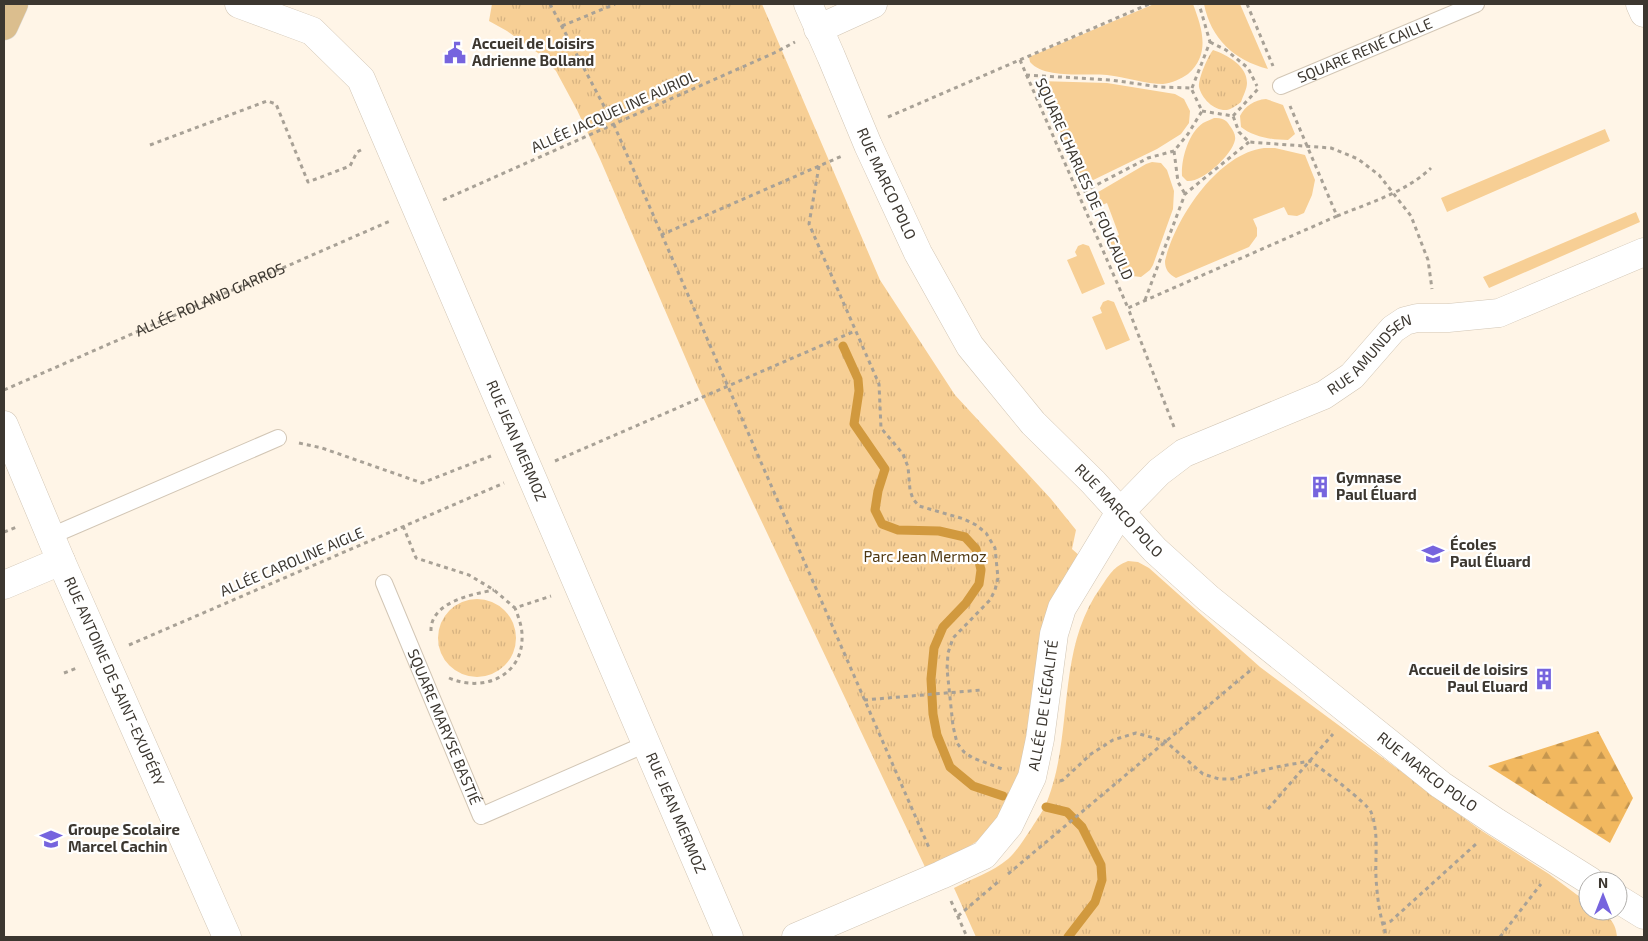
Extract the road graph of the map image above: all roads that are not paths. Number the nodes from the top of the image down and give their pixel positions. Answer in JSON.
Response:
{"nodes":[{"id":1,"x":14,"y":4,"type":"edge"},
{"id":2,"x":239,"y":4,"type":"edge"},
{"id":3,"x":808,"y":4,"type":"edge"},
{"id":4,"x":873,"y":4,"type":"edge"},
{"id":5,"x":1476,"y":4,"type":"edge"},
{"id":6,"x":1640,"y":4,"type":"edge"},
{"id":7,"x":1644,"y":13,"type":"edge"},
{"id":8,"x":4,"y":26,"type":"edge"},
{"id":9,"x":818,"y":29,"type":"junction"},
{"id":10,"x":1281,"y":86,"type":"road end"},
{"id":11,"x":1644,"y":252,"type":"edge"},
{"id":12,"x":4,"y":425,"type":"edge"},
{"id":13,"x":278,"y":438,"type":"road end"},
{"id":14,"x":1120,"y":512,"type":"junction"},
{"id":15,"x":51,"y":536,"type":"junction"},
{"id":16,"x":61,"y":561,"type":"junction"},
{"id":17,"x":384,"y":583,"type":"dead end"},
{"id":18,"x":4,"y":585,"type":"edge"},
{"id":19,"x":646,"y":744,"type":"junction"},
{"id":20,"x":1578,"y":873,"type":"edge"},
{"id":21,"x":1628,"y":905,"type":"edge"},
{"id":22,"x":1644,"y":915,"type":"edge"},
{"id":23,"x":227,"y":937,"type":"edge"},
{"id":24,"x":729,"y":937,"type":"edge"},
{"id":25,"x":796,"y":937,"type":"edge"}],
"edges":[{"from":1,"to":8,"type":"main road"},
{"from":2,"to":19,"type":"street","name":"RUE JEAN MERMOZ"},
{"from":3,"to":9,"type":"street","name":"RUE MARCO POLO"},
{"from":4,"to":9,"type":"street"},
{"from":5,"to":10,"type":"lane","name":"SQUARE RENÉ CAILLE"},
{"from":6,"to":7,"type":"street"},
{"from":9,"to":14,"type":"street","name":"RUE MARCO POLO"},
{"from":11,"to":14,"type":"street","name":"RUE AMUNDSEN"},
{"from":12,"to":15,"type":"street","name":"RUE ANTOINE DE SAINT-EXUPÉRY"},
{"from":13,"to":15,"type":"lane"},
{"from":14,"to":20,"type":"street","name":"RUE MARCO POLO"},
{"from":14,"to":25,"type":"street","name":"ALLÉE DE L'ÉGALITÉ"},
{"from":15,"to":16,"type":"street","name":"RUE ANTOINE DE SAINT-EXUPÉRY"},
{"from":16,"to":18,"type":"street"},
{"from":16,"to":23,"type":"street","name":"RUE ANTOINE DE SAINT-EXUPÉRY"},
{"from":17,"to":19,"type":"lane","name":"SQUARE MARYSE BASTIÉ"},
{"from":19,"to":24,"type":"street","name":"RUE JEAN MERMOZ"},
{"from":21,"to":22,"type":"street"}]}
